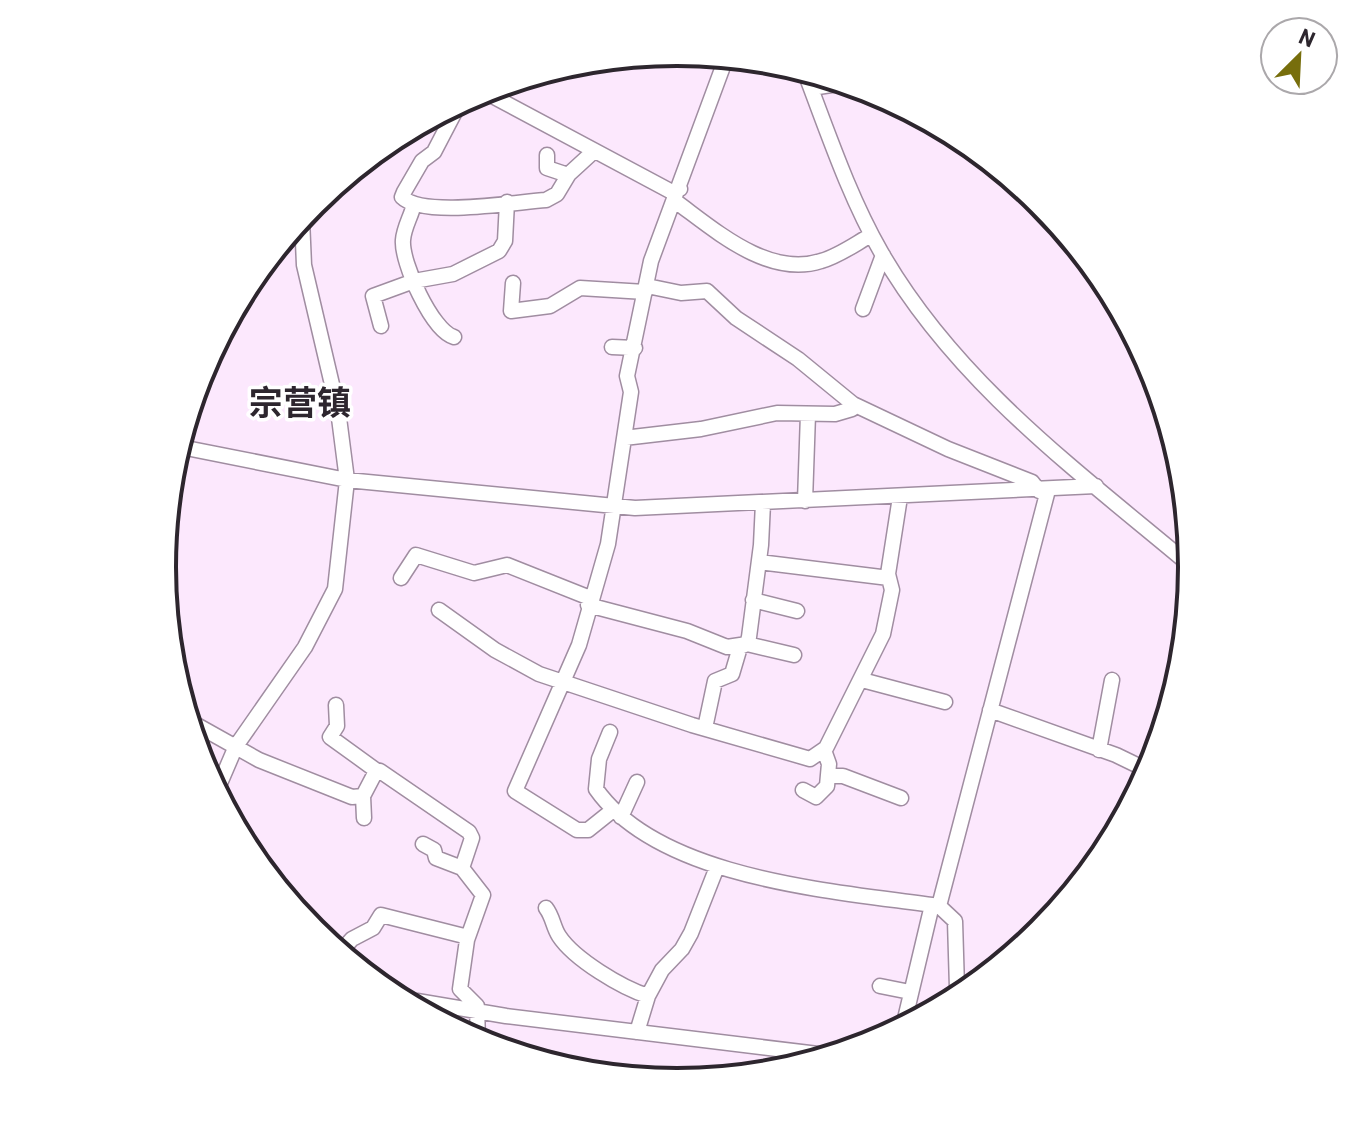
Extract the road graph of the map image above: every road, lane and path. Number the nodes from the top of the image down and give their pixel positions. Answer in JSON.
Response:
{"nodes":[{"id":1,"x":722,"y":68,"type":"edge"},
{"id":2,"x":809,"y":83,"type":"edge"},
{"id":3,"x":498,"y":99,"type":"edge"},
{"id":4,"x":450,"y":121,"type":"edge"},
{"id":5,"x":593,"y":152,"type":"junction"},
{"id":6,"x":547,"y":155,"type":"dead end"},
{"id":7,"x":568,"y":175,"type":"junction"},
{"id":8,"x":678,"y":195,"type":"junction"},
{"id":9,"x":507,"y":202,"type":"junction"},
{"id":10,"x":414,"y":204,"type":"junction"},
{"id":11,"x":303,"y":235,"type":"edge"},
{"id":12,"x":871,"y":235,"type":"junction"},
{"id":13,"x":883,"y":255,"type":"junction"},
{"id":14,"x":414,"y":281,"type":"junction"},
{"id":15,"x":513,"y":283,"type":"dead end"},
{"id":16,"x":646,"y":289,"type":"junction"},
{"id":17,"x":863,"y":309,"type":"dead end"},
{"id":18,"x":381,"y":326,"type":"dead end"},
{"id":19,"x":454,"y":337,"type":"dead end"},
{"id":20,"x":612,"y":347,"type":"dead end"},
{"id":21,"x":635,"y":348,"type":"junction"},
{"id":22,"x":853,"y":404,"type":"junction"},
{"id":23,"x":808,"y":414,"type":"junction"},
{"id":24,"x":624,"y":438,"type":"junction"},
{"id":25,"x":191,"y":449,"type":"edge"},
{"id":26,"x":347,"y":480,"type":"junction"},
{"id":27,"x":1096,"y":486,"type":"junction"},
{"id":28,"x":1044,"y":491,"type":"junction"},
{"id":29,"x":900,"y":497,"type":"junction"},
{"id":30,"x":805,"y":501,"type":"junction"},
{"id":31,"x":763,"y":503,"type":"junction"},
{"id":32,"x":614,"y":506,"type":"junction"},
{"id":33,"x":1178,"y":555,"type":"edge"},
{"id":34,"x":759,"y":562,"type":"junction"},
{"id":35,"x":401,"y":578,"type":"dead end"},
{"id":36,"x":889,"y":578,"type":"junction"},
{"id":37,"x":753,"y":600,"type":"junction"},
{"id":38,"x":589,"y":602,"type":"junction"},
{"id":39,"x":439,"y":610,"type":"dead end"},
{"id":40,"x":797,"y":611,"type":"dead end"},
{"id":41,"x":747,"y":644,"type":"junction"},
{"id":42,"x":794,"y":655,"type":"dead end"},
{"id":43,"x":862,"y":680,"type":"junction"},
{"id":44,"x":1112,"y":680,"type":"dead end"},
{"id":45,"x":564,"y":683,"type":"junction"},
{"id":46,"x":945,"y":702,"type":"dead end"},
{"id":47,"x":336,"y":705,"type":"dead end"},
{"id":48,"x":990,"y":710,"type":"junction"},
{"id":49,"x":203,"y":728,"type":"edge"},
{"id":50,"x":705,"y":728,"type":"junction"},
{"id":51,"x":610,"y":732,"type":"dead end"},
{"id":52,"x":236,"y":746,"type":"junction"},
{"id":53,"x":824,"y":750,"type":"junction"},
{"id":54,"x":1099,"y":750,"type":"junction"},
{"id":55,"x":1137,"y":766,"type":"edge"},
{"id":56,"x":377,"y":771,"type":"junction"},
{"id":57,"x":830,"y":776,"type":"junction"},
{"id":58,"x":223,"y":777,"type":"edge"},
{"id":59,"x":637,"y":782,"type":"dead end"},
{"id":60,"x":803,"y":790,"type":"dead end"},
{"id":61,"x":363,"y":796,"type":"junction"},
{"id":62,"x":901,"y":798,"type":"dead end"},
{"id":63,"x":617,"y":814,"type":"junction"},
{"id":64,"x":364,"y":818,"type":"dead end"},
{"id":65,"x":423,"y":844,"type":"dead end"},
{"id":66,"x":717,"y":867,"type":"junction"},
{"id":67,"x":462,"y":868,"type":"junction"},
{"id":68,"x":935,"y":905,"type":"junction"},
{"id":69,"x":546,"y":908,"type":"dead end"},
{"id":70,"x":468,"y":937,"type":"junction"},
{"id":71,"x":347,"y":944,"type":"edge"},
{"id":72,"x":957,"y":983,"type":"edge"},
{"id":73,"x":880,"y":986,"type":"dead end"},
{"id":74,"x":910,"y":992,"type":"junction"},
{"id":75,"x":648,"y":996,"type":"junction"},
{"id":76,"x":432,"y":1003,"type":"edge"},
{"id":77,"x":477,"y":1011,"type":"junction"},
{"id":78,"x":906,"y":1012,"type":"edge"},
{"id":79,"x":478,"y":1026,"type":"edge"},
{"id":80,"x":637,"y":1032,"type":"junction"},
{"id":81,"x":802,"y":1052,"type":"edge"}],
"edges":[{"from":1,"to":8,"type":"street"},
{"from":2,"to":12,"type":"street"},
{"from":3,"to":5,"type":"street"},
{"from":4,"to":10,"type":"street"},
{"from":5,"to":7,"type":"street"},
{"from":5,"to":8,"type":"street"},
{"from":6,"to":7,"type":"street"},
{"from":7,"to":9,"type":"street"},
{"from":8,"to":12,"type":"street"},
{"from":8,"to":16,"type":"street"},
{"from":9,"to":10,"type":"street"},
{"from":9,"to":14,"type":"street"},
{"from":10,"to":14,"type":"street"},
{"from":11,"to":26,"type":"street"},
{"from":12,"to":13,"type":"street"},
{"from":13,"to":17,"type":"street"},
{"from":13,"to":27,"type":"street"},
{"from":14,"to":18,"type":"street"},
{"from":14,"to":19,"type":"street"},
{"from":15,"to":16,"type":"street"},
{"from":16,"to":21,"type":"street"},
{"from":16,"to":22,"type":"street"},
{"from":20,"to":21,"type":"street"},
{"from":21,"to":24,"type":"street"},
{"from":22,"to":23,"type":"street"},
{"from":22,"to":28,"type":"street"},
{"from":23,"to":24,"type":"street"},
{"from":23,"to":30,"type":"street"},
{"from":24,"to":32,"type":"street"},
{"from":25,"to":26,"type":"street"},
{"from":26,"to":32,"type":"street"},
{"from":26,"to":52,"type":"street"},
{"from":27,"to":28,"type":"street"},
{"from":27,"to":33,"type":"street"},
{"from":28,"to":29,"type":"street"},
{"from":28,"to":48,"type":"street"},
{"from":29,"to":30,"type":"street"},
{"from":29,"to":36,"type":"street"},
{"from":30,"to":31,"type":"street"},
{"from":31,"to":32,"type":"street"},
{"from":31,"to":34,"type":"street"},
{"from":32,"to":38,"type":"street"},
{"from":34,"to":36,"type":"street"},
{"from":34,"to":37,"type":"street"},
{"from":35,"to":38,"type":"street"},
{"from":36,"to":43,"type":"street"},
{"from":37,"to":40,"type":"street"},
{"from":37,"to":41,"type":"street"},
{"from":38,"to":41,"type":"street"},
{"from":38,"to":45,"type":"street"},
{"from":39,"to":45,"type":"street"},
{"from":41,"to":42,"type":"street"},
{"from":41,"to":50,"type":"street"},
{"from":43,"to":46,"type":"street"},
{"from":43,"to":53,"type":"street"},
{"from":44,"to":54,"type":"street"},
{"from":45,"to":50,"type":"street"},
{"from":45,"to":63,"type":"street"},
{"from":47,"to":56,"type":"street"},
{"from":48,"to":54,"type":"street"},
{"from":48,"to":68,"type":"street"},
{"from":49,"to":52,"type":"street"},
{"from":50,"to":53,"type":"street"},
{"from":51,"to":63,"type":"street"},
{"from":52,"to":58,"type":"street"},
{"from":52,"to":61,"type":"street"},
{"from":53,"to":57,"type":"street"},
{"from":54,"to":55,"type":"street"},
{"from":56,"to":61,"type":"street"},
{"from":56,"to":67,"type":"street"},
{"from":57,"to":60,"type":"street"},
{"from":57,"to":62,"type":"street"},
{"from":59,"to":63,"type":"street"},
{"from":61,"to":64,"type":"street"},
{"from":63,"to":66,"type":"street"},
{"from":65,"to":67,"type":"street"},
{"from":66,"to":68,"type":"street"},
{"from":66,"to":75,"type":"street"},
{"from":67,"to":70,"type":"street"},
{"from":68,"to":72,"type":"street"},
{"from":68,"to":74,"type":"street"},
{"from":69,"to":75,"type":"street"},
{"from":70,"to":71,"type":"street"},
{"from":70,"to":77,"type":"street"},
{"from":73,"to":74,"type":"street"},
{"from":74,"to":78,"type":"street"},
{"from":75,"to":80,"type":"street"},
{"from":76,"to":77,"type":"street"},
{"from":77,"to":79,"type":"street"},
{"from":77,"to":80,"type":"street"},
{"from":80,"to":81,"type":"street"}]}
